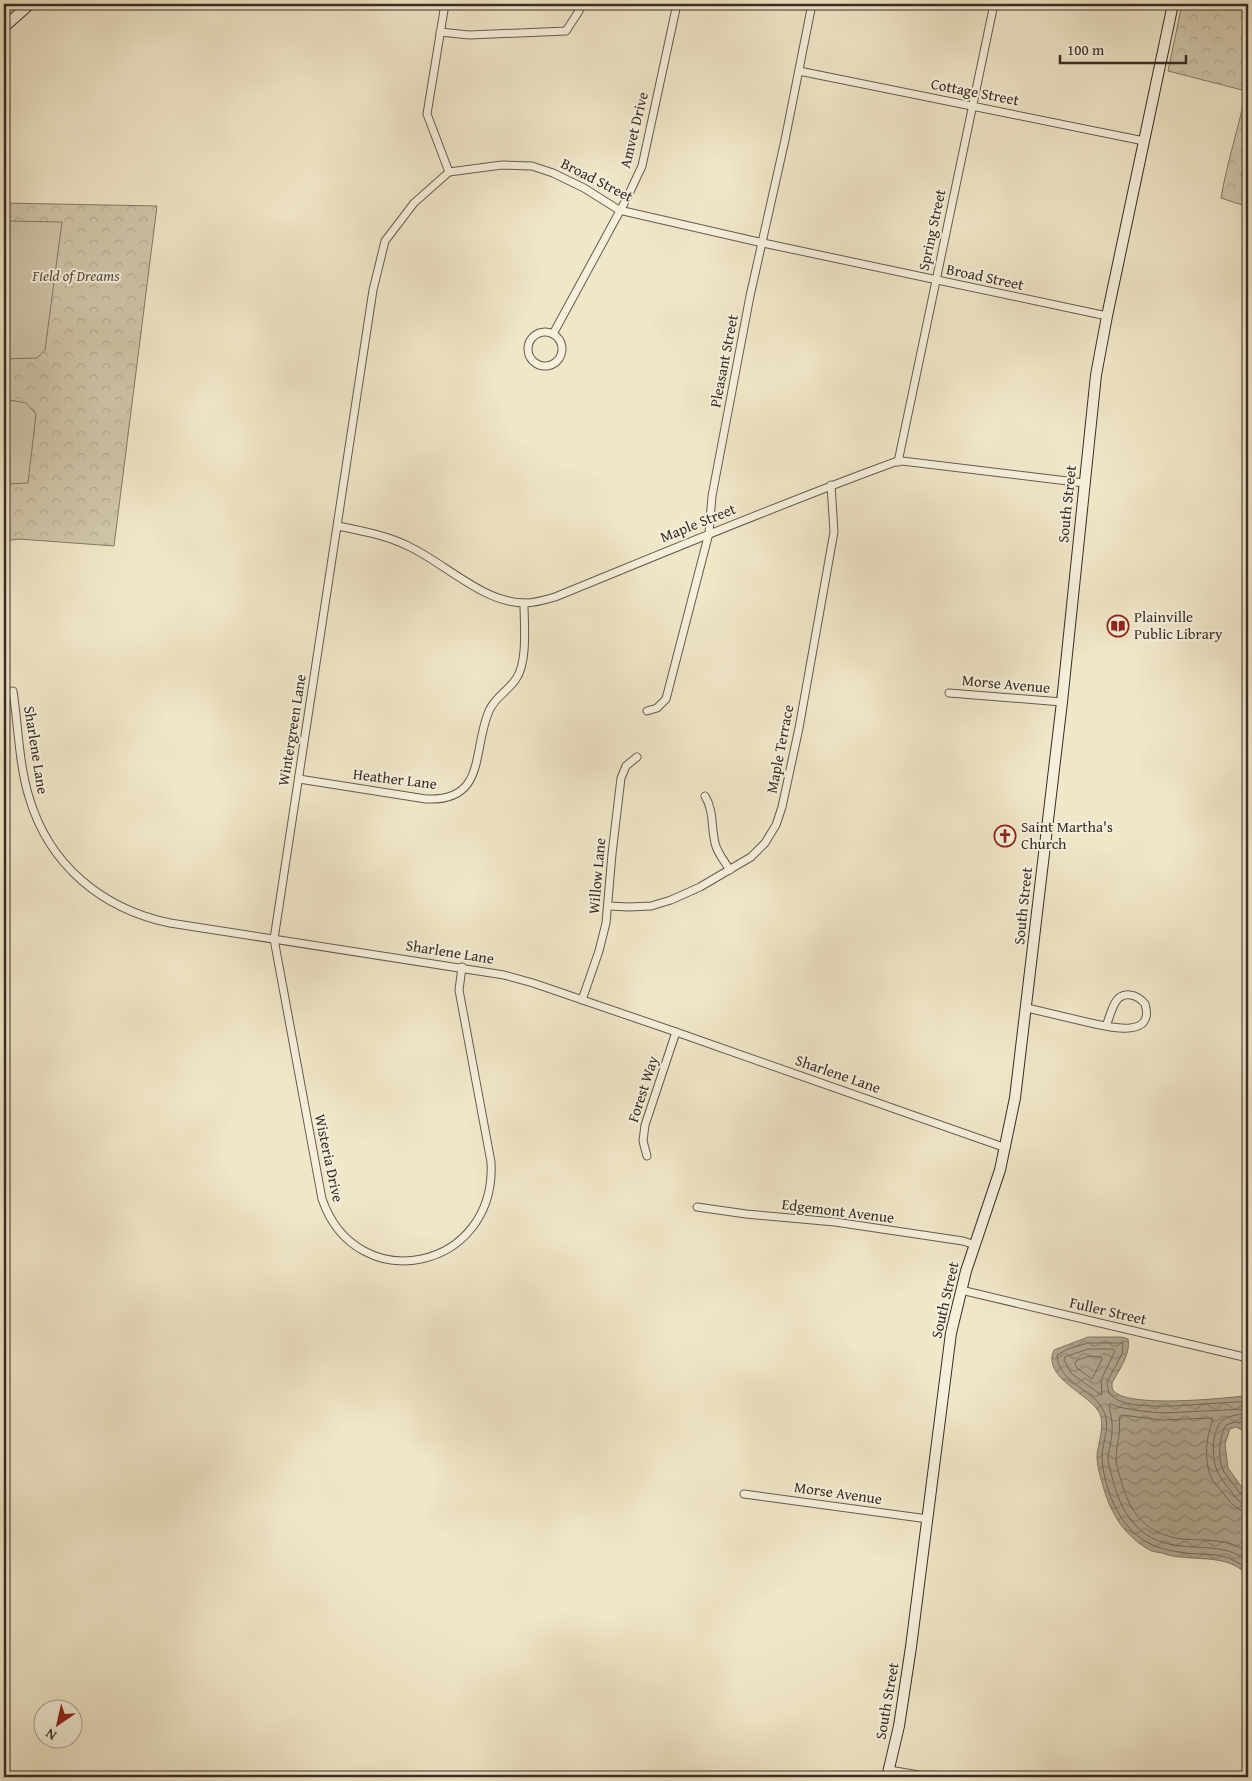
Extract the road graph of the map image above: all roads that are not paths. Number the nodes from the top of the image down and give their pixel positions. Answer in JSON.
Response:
{"nodes":[{"id":1,"x":30,"y":4,"type":"edge"},
{"id":2,"x":445,"y":4,"type":"edge"},
{"id":3,"x":580,"y":4,"type":"edge"},
{"id":4,"x":677,"y":4,"type":"edge"},
{"id":5,"x":812,"y":4,"type":"edge"},
{"id":6,"x":994,"y":4,"type":"edge"},
{"id":7,"x":1172,"y":4,"type":"edge"},
{"id":8,"x":4,"y":27,"type":"edge"},
{"id":9,"x":440,"y":32,"type":"junction"},
{"id":10,"x":799,"y":71,"type":"junction"},
{"id":11,"x":973,"y":106,"type":"junction"},
{"id":12,"x":1144,"y":141,"type":"junction"},
{"id":13,"x":449,"y":172,"type":"junction"},
{"id":14,"x":619,"y":210,"type":"junction"},
{"id":15,"x":763,"y":243,"type":"junction"},
{"id":16,"x":936,"y":281,"type":"junction"},
{"id":17,"x":1107,"y":316,"type":"junction"},
{"id":18,"x":553,"y":334,"type":"junction"},
{"id":19,"x":898,"y":462,"type":"junction"},
{"id":20,"x":1084,"y":484,"type":"junction"},
{"id":21,"x":831,"y":486,"type":"junction"},
{"id":22,"x":338,"y":526,"type":"junction"},
{"id":23,"x":709,"y":533,"type":"junction"},
{"id":24,"x":524,"y":603,"type":"junction"},
{"id":25,"x":13,"y":691,"type":"dead end"},
{"id":26,"x":949,"y":693,"type":"dead end"},
{"id":27,"x":1062,"y":702,"type":"junction"},
{"id":28,"x":647,"y":712,"type":"dead end"},
{"id":29,"x":637,"y":757,"type":"dead end"},
{"id":30,"x":299,"y":779,"type":"junction"},
{"id":31,"x":705,"y":796,"type":"dead end"},
{"id":32,"x":730,"y":870,"type":"junction"},
{"id":33,"x":609,"y":906,"type":"junction"},
{"id":34,"x":274,"y":939,"type":"junction"},
{"id":35,"x":462,"y":967,"type":"junction"},
{"id":36,"x":582,"y":1000,"type":"junction"},
{"id":37,"x":1027,"y":1008,"type":"junction"},
{"id":38,"x":1106,"y":1026,"type":"junction"},
{"id":39,"x":676,"y":1032,"type":"junction"},
{"id":40,"x":1006,"y":1148,"type":"junction"},
{"id":41,"x":647,"y":1156,"type":"dead end"},
{"id":42,"x":697,"y":1207,"type":"dead end"},
{"id":43,"x":975,"y":1245,"type":"junction"},
{"id":44,"x":961,"y":1290,"type":"junction"},
{"id":45,"x":1248,"y":1358,"type":"edge"},
{"id":46,"x":744,"y":1494,"type":"dead end"},
{"id":47,"x":928,"y":1519,"type":"junction"},
{"id":48,"x":888,"y":1774,"type":"edge"},
{"id":49,"x":1015,"y":1777,"type":"edge"}],
"edges":[{"from":1,"to":8,"type":"main road"},
{"from":2,"to":9,"type":"street"},
{"from":3,"to":9,"type":"street"},
{"from":4,"to":14,"type":"street","name":"Amvet Drive"},
{"from":5,"to":10,"type":"street","name":"Pleasant Street"},
{"from":6,"to":11,"type":"street","name":"Spring Street"},
{"from":7,"to":12,"type":"main road","name":"South Street"},
{"from":9,"to":13,"type":"street"},
{"from":10,"to":11,"type":"street","name":"Cottage Street"},
{"from":10,"to":15,"type":"street","name":"Pleasant Street"},
{"from":11,"to":12,"type":"street","name":"Cottage Street"},
{"from":11,"to":16,"type":"street","name":"Spring Street"},
{"from":12,"to":17,"type":"main road","name":"South Street"},
{"from":13,"to":14,"type":"street","name":"Broad Street"},
{"from":13,"to":22,"type":"street"},
{"from":14,"to":15,"type":"street","name":"Broad Street"},
{"from":14,"to":18,"type":"street","name":"Amvet Drive"},
{"from":15,"to":16,"type":"street","name":"Broad Street"},
{"from":15,"to":23,"type":"street","name":"Pleasant Street"},
{"from":16,"to":17,"type":"street","name":"Broad Street"},
{"from":16,"to":19,"type":"street","name":"Spring Street"},
{"from":17,"to":20,"type":"main road","name":"South Street"},
{"from":18,"to":18,"type":"street"},
{"from":19,"to":20,"type":"street","name":"Maple Street"},
{"from":19,"to":21,"type":"street","name":"Maple Street"},
{"from":20,"to":27,"type":"main road","name":"South Street"},
{"from":21,"to":23,"type":"street","name":"Maple Street"},
{"from":21,"to":32,"type":"street","name":"Maple Terrace"},
{"from":22,"to":24,"type":"street","name":"Maple Street"},
{"from":22,"to":30,"type":"street","name":"Wintergreen Lane"},
{"from":23,"to":24,"type":"street","name":"Maple Street"},
{"from":23,"to":28,"type":"street","name":"Pleasant Street"},
{"from":24,"to":30,"type":"street","name":"Heather Lane"},
{"from":25,"to":34,"type":"street","name":"Sharlene Lane"},
{"from":26,"to":27,"type":"street","name":"Morse Avenue"},
{"from":27,"to":37,"type":"main road","name":"South Street"},
{"from":29,"to":33,"type":"street","name":"Willow Lane"},
{"from":30,"to":34,"type":"street","name":"Wintergreen Lane"},
{"from":31,"to":32,"type":"street"},
{"from":32,"to":33,"type":"street","name":"Maple Terrace"},
{"from":33,"to":36,"type":"street","name":"Willow Lane"},
{"from":34,"to":35,"type":"street","name":"Sharlene Lane"},
{"from":34,"to":35,"type":"street","name":"Wisteria Drive"},
{"from":35,"to":36,"type":"street","name":"Sharlene Lane"},
{"from":36,"to":39,"type":"street","name":"Sharlene Lane"},
{"from":37,"to":38,"type":"street"},
{"from":37,"to":40,"type":"main road","name":"South Street"},
{"from":38,"to":38,"type":"street"},
{"from":39,"to":40,"type":"street","name":"Sharlene Lane"},
{"from":39,"to":41,"type":"street","name":"Forest Way"},
{"from":40,"to":43,"type":"main road","name":"South Street"},
{"from":42,"to":43,"type":"street","name":"Edgemont Avenue"},
{"from":43,"to":44,"type":"main road","name":"South Street"},
{"from":44,"to":45,"type":"street","name":"Fuller Street"},
{"from":44,"to":47,"type":"main road","name":"South Street"},
{"from":46,"to":47,"type":"street","name":"Morse Avenue"},
{"from":47,"to":48,"type":"main road","name":"South Street"},
{"from":48,"to":49,"type":"street"}]}
